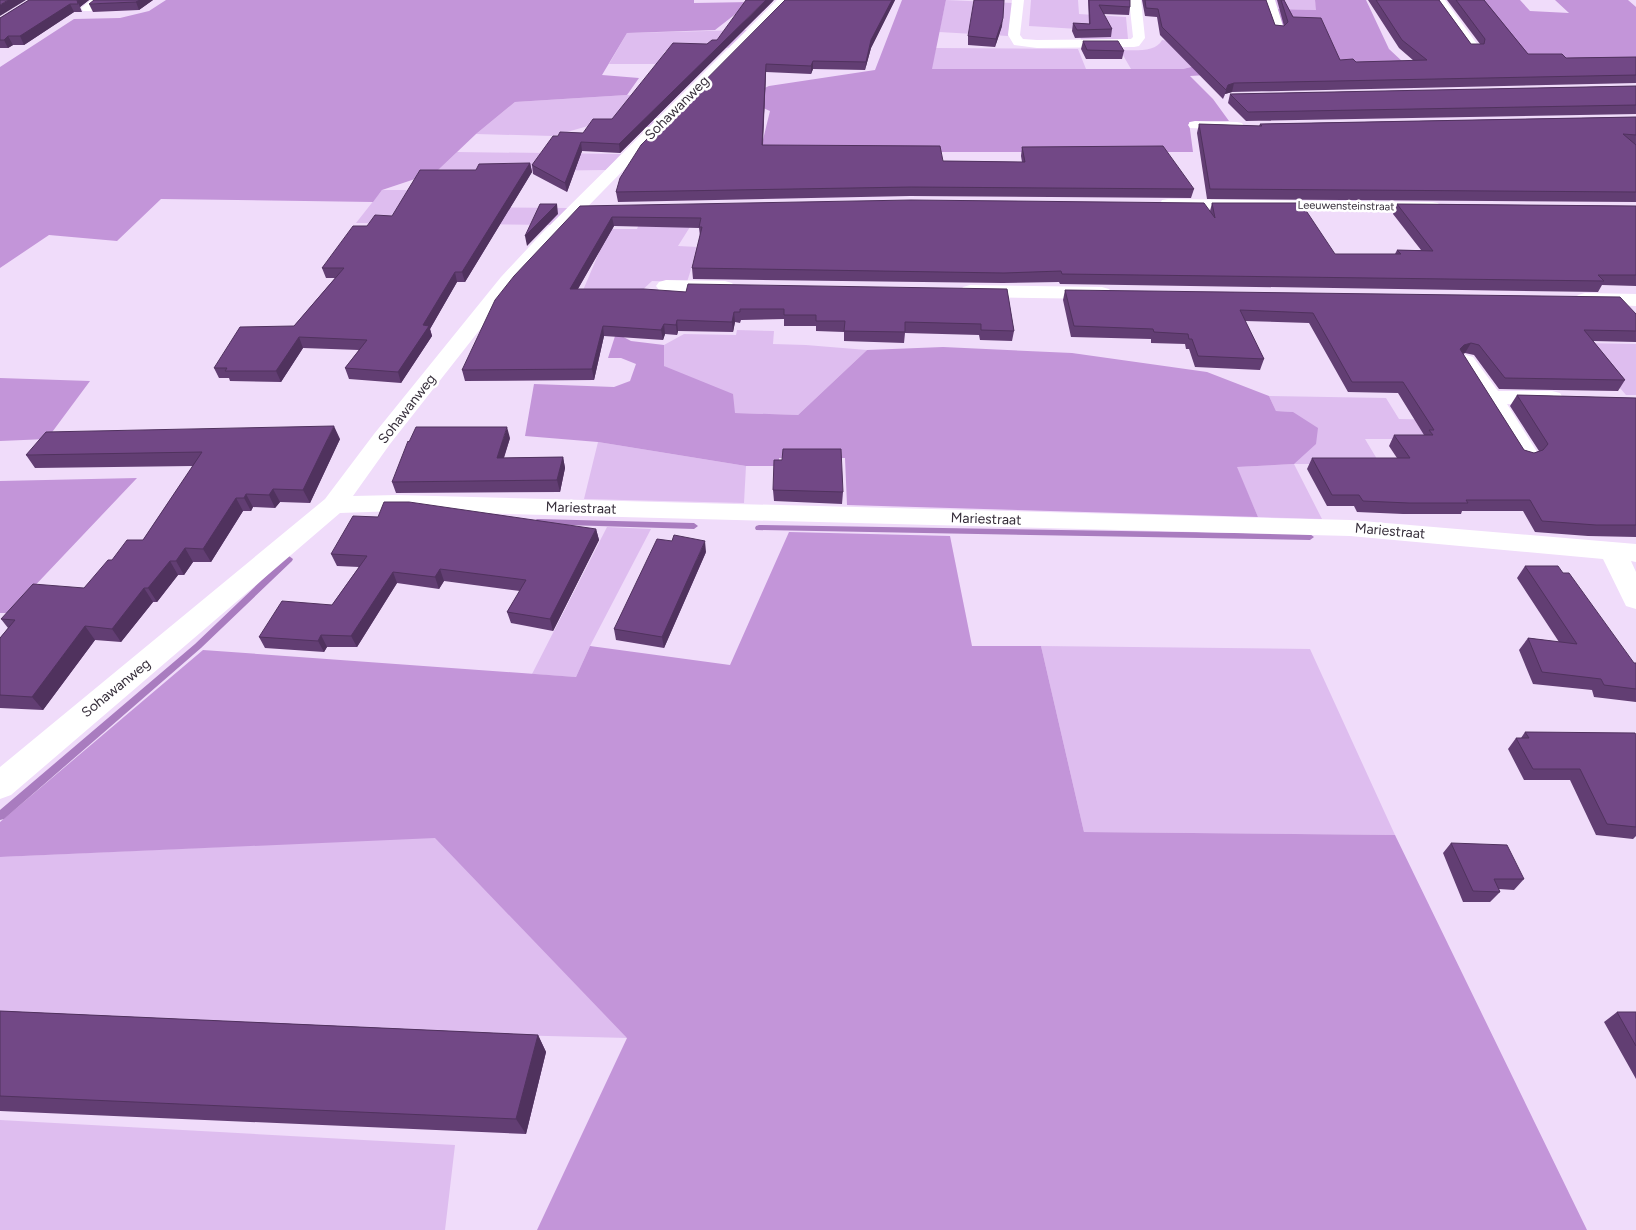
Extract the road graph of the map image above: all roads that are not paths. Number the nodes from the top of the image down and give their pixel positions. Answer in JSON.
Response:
{"nodes":[{"id":1,"x":99,"y":0,"type":"edge"},
{"id":2,"x":784,"y":0,"type":"edge"},
{"id":3,"x":1018,"y":0,"type":"edge"},
{"id":4,"x":1135,"y":0,"type":"edge"},
{"id":5,"x":1269,"y":0,"type":"edge"},
{"id":6,"x":1439,"y":0,"type":"edge"},
{"id":7,"x":88,"y":8,"type":"dead end"},
{"id":8,"x":1278,"y":29,"type":"edge"},
{"id":9,"x":1474,"y":48,"type":"edge"},
{"id":10,"x":1195,"y":125,"type":"dead end"},
{"id":11,"x":1254,"y":126,"type":"edge"},
{"id":12,"x":1154,"y":204,"type":"edge"},
{"id":13,"x":1449,"y":207,"type":"edge"},
{"id":14,"x":666,"y":286,"type":"dead end"},
{"id":15,"x":745,"y":287,"type":"edge"},
{"id":16,"x":953,"y":290,"type":"edge"},
{"id":17,"x":1121,"y":293,"type":"edge"},
{"id":18,"x":1571,"y":299,"type":"edge"},
{"id":19,"x":1636,"y":300,"type":"edge"},
{"id":20,"x":1466,"y":361,"type":"edge"},
{"id":21,"x":1492,"y":396,"type":"junction"},
{"id":22,"x":1569,"y":398,"type":"edge"},
{"id":23,"x":1528,"y":455,"type":"edge"},
{"id":24,"x":334,"y":505,"type":"junction"},
{"id":25,"x":1624,"y":552,"type":"edge"},
{"id":26,"x":1636,"y":599,"type":"edge"},
{"id":27,"x":0,"y":786,"type":"edge"}],
"edges":[{"from":1,"to":7,"type":"street"},
{"from":2,"to":24,"type":"street","name":"Sohawanweg"},
{"from":3,"to":4,"type":"street"},
{"from":5,"to":8,"type":"street"},
{"from":6,"to":9,"type":"street"},
{"from":10,"to":11,"type":"street"},
{"from":12,"to":13,"type":"street","name":"Leeuwensteinstraat"},
{"from":14,"to":15,"type":"street"},
{"from":16,"to":17,"type":"street"},
{"from":18,"to":19,"type":"street"},
{"from":20,"to":21,"type":"street"},
{"from":21,"to":22,"type":"street"},
{"from":21,"to":23,"type":"street"},
{"from":24,"to":25,"type":"street","name":"Mariestraat"},
{"from":24,"to":27,"type":"street","name":"Sohawanweg"},
{"from":25,"to":26,"type":"street"}]}
